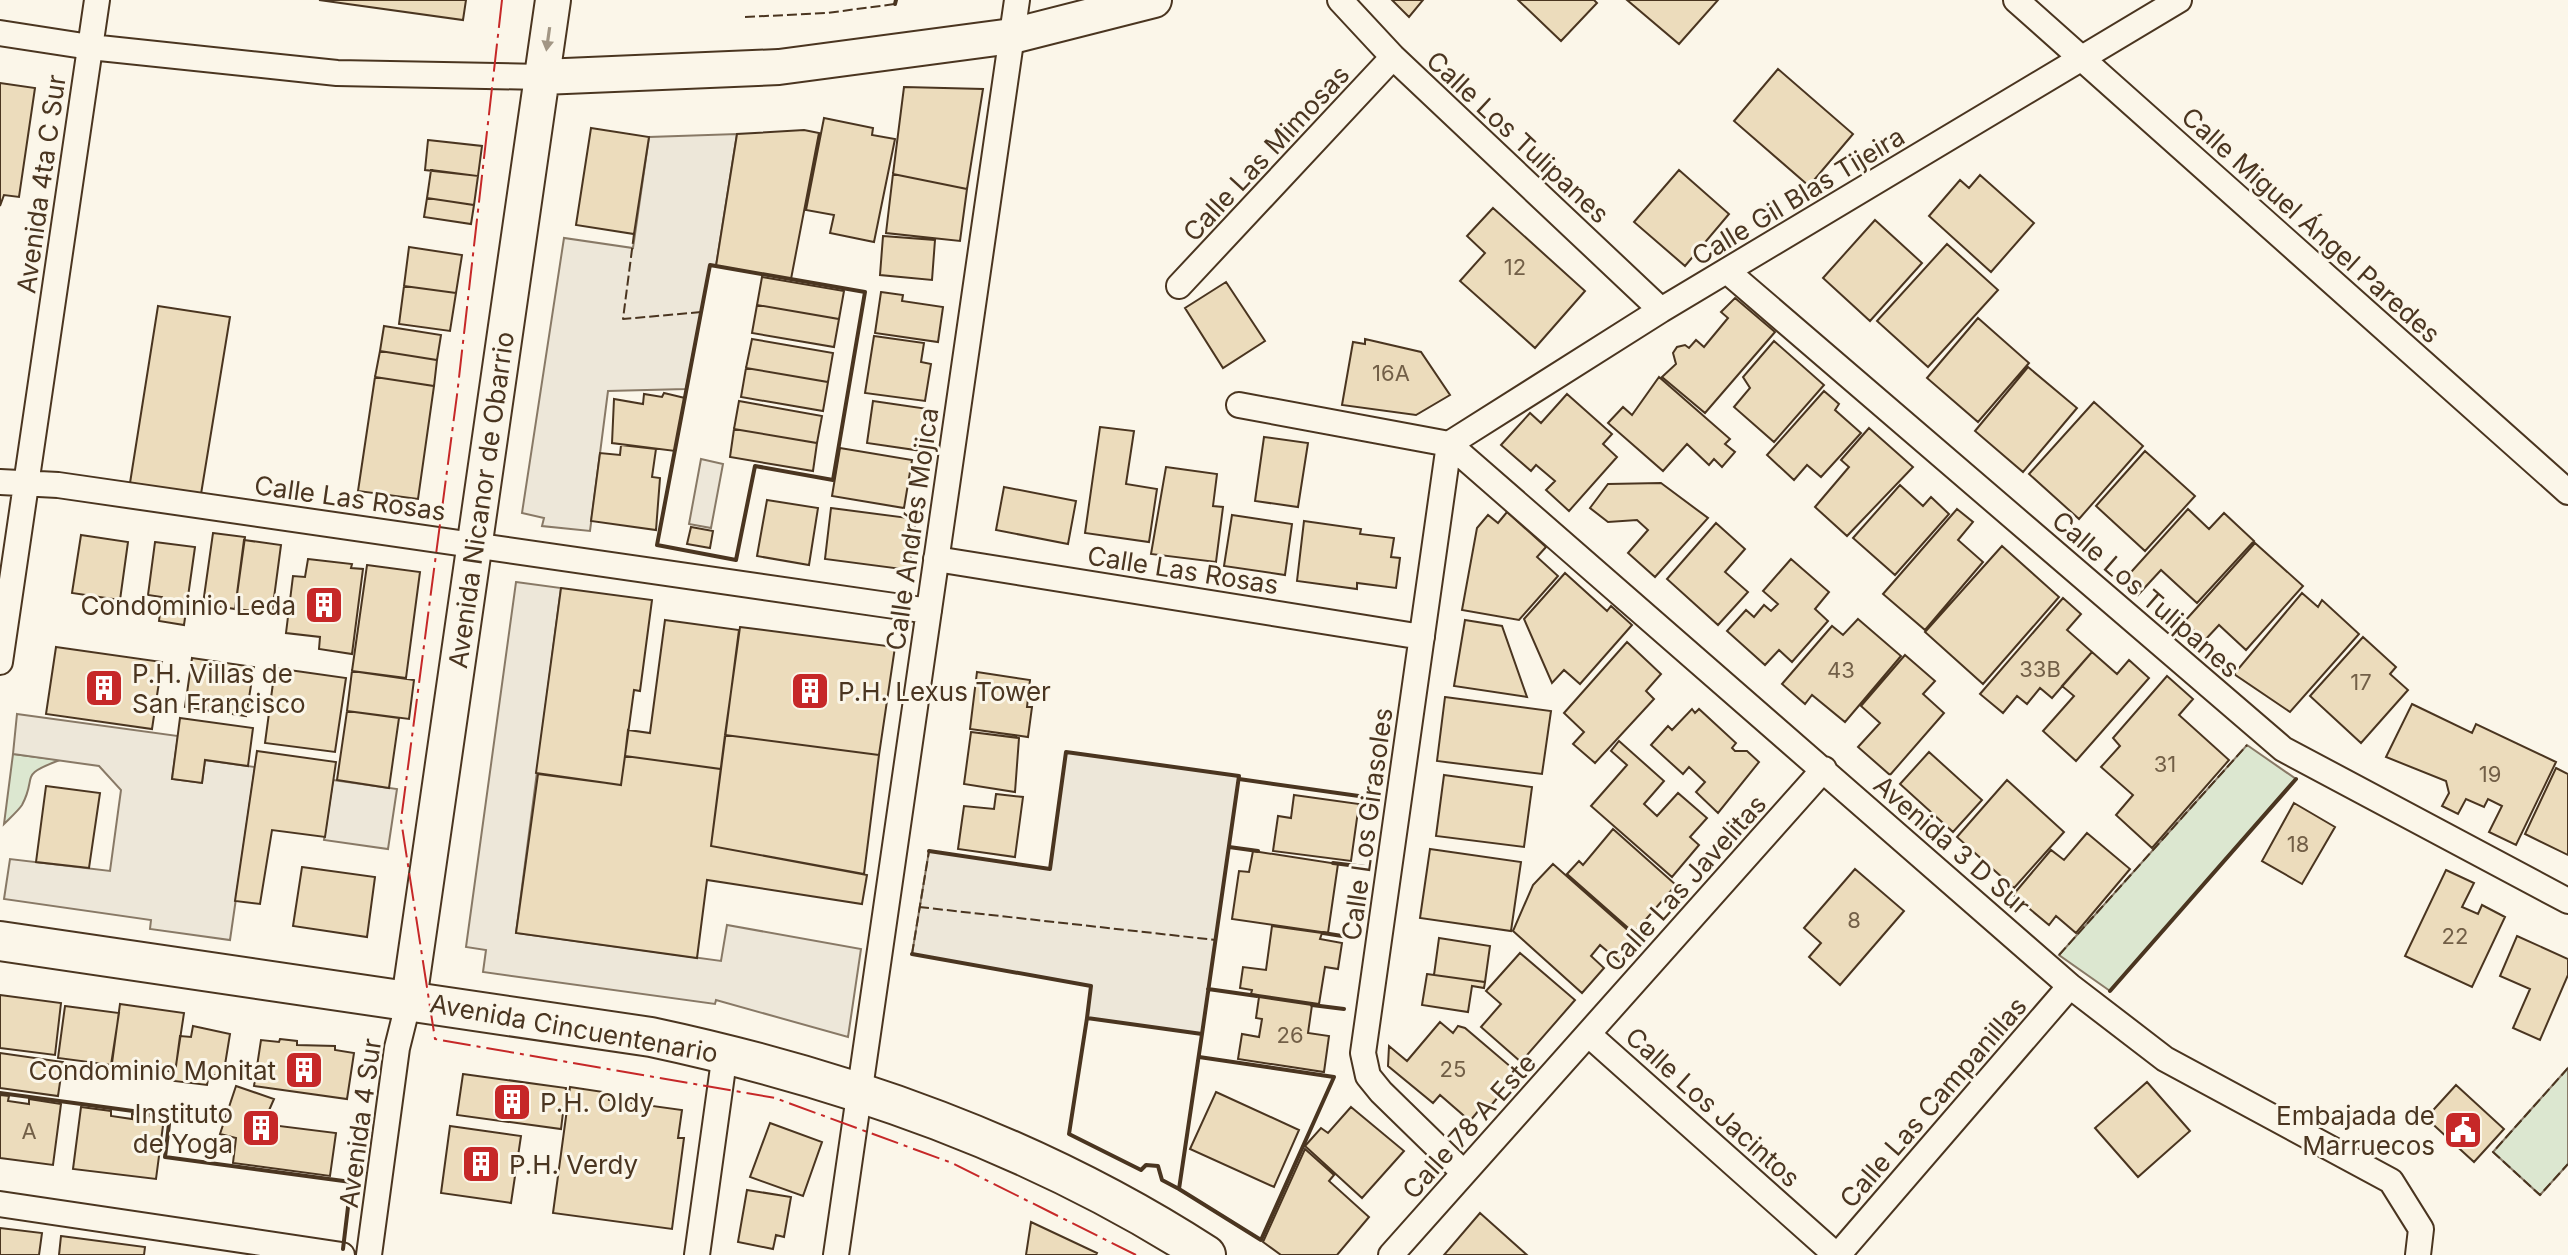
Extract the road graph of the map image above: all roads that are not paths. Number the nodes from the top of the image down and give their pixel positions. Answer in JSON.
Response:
{"nodes":[{"id":1,"x":97,"y":0,"type":"edge"},
{"id":2,"x":553,"y":0,"type":"edge"},
{"id":3,"x":1017,"y":0,"type":"edge"},
{"id":4,"x":1154,"y":0,"type":"edge"},
{"id":5,"x":1340,"y":0,"type":"edge"},
{"id":6,"x":2016,"y":0,"type":"edge"},
{"id":7,"x":2179,"y":0,"type":"edge"},
{"id":8,"x":0,"y":33,"type":"edge"},
{"id":9,"x":1012,"y":36,"type":"junction"},
{"id":10,"x":90,"y":47,"type":"junction"},
{"id":11,"x":1393,"y":57,"type":"junction"},
{"id":12,"x":2081,"y":58,"type":"junction"},
{"id":13,"x":542,"y":77,"type":"junction"},
{"id":14,"x":1728,"y":272,"type":"junction"},
{"id":15,"x":1179,"y":286,"type":"dead end"},
{"id":16,"x":1661,"y":310,"type":"junction"},
{"id":17,"x":1239,"y":405,"type":"dead end"},
{"id":18,"x":1449,"y":444,"type":"junction"},
{"id":19,"x":0,"y":482,"type":"edge"},
{"id":20,"x":25,"y":485,"type":"junction"},
{"id":21,"x":2568,"y":492,"type":"edge"},
{"id":22,"x":475,"y":545,"type":"junction"},
{"id":23,"x":936,"y":559,"type":"junction"},
{"id":24,"x":929,"y":611,"type":"junction"},
{"id":25,"x":1422,"y":637,"type":"junction"},
{"id":26,"x":0,"y":662,"type":"edge"},
{"id":27,"x":1824,"y":769,"type":"junction"},
{"id":28,"x":2568,"y":901,"type":"edge"},
{"id":29,"x":0,"y":941,"type":"edge"},
{"id":30,"x":2070,"y":986,"type":"junction"},
{"id":31,"x":409,"y":1000,"type":"junction"},
{"id":32,"x":1588,"y":1034,"type":"junction"},
{"id":33,"x":725,"y":1053,"type":"junction"},
{"id":34,"x":862,"y":1091,"type":"junction"},
{"id":35,"x":1464,"y":1173,"type":"junction"},
{"id":36,"x":0,"y":1204,"type":"edge"},
{"id":37,"x":342,"y":1255,"type":"edge"},
{"id":38,"x":369,"y":1255,"type":"edge"},
{"id":39,"x":697,"y":1255,"type":"edge"},
{"id":40,"x":836,"y":1255,"type":"edge"},
{"id":41,"x":1206,"y":1255,"type":"edge"},
{"id":42,"x":1391,"y":1255,"type":"edge"},
{"id":43,"x":1837,"y":1255,"type":"edge"},
{"id":44,"x":2418,"y":1255,"type":"edge"}],
"edges":[{"from":1,"to":10,"type":"street","name":"Avenida 4ta C Sur"},
{"from":2,"to":13,"type":"main road","name":"Avenida Nicanor de Obarrio","one_way":true},
{"from":3,"to":9,"type":"street","name":"Calle Andrés Mojica"},
{"from":4,"to":9,"type":"main road"},
{"from":5,"to":11,"type":"street","name":"Calle Los Tulipanes"},
{"from":6,"to":12,"type":"street","name":"Calle Miguel Ángel Paredes"},
{"from":7,"to":12,"type":"street","name":"Calle Gil Blas Tijeira"},
{"from":8,"to":10,"type":"street"},
{"from":9,"to":13,"type":"main road"},
{"from":9,"to":23,"type":"street","name":"Calle Andrés Mojica"},
{"from":10,"to":13,"type":"street"},
{"from":10,"to":20,"type":"street","name":"Avenida 4ta C Sur"},
{"from":11,"to":15,"type":"street","name":"Calle Las Mimosas"},
{"from":11,"to":16,"type":"street","name":"Calle Los Tulipanes"},
{"from":12,"to":14,"type":"street","name":"Calle Gil Blas Tijeira"},
{"from":12,"to":21,"type":"street","name":"Calle Miguel Ángel Paredes"},
{"from":13,"to":22,"type":"main road","name":"Avenida Nicanor de Obarrio"},
{"from":14,"to":16,"type":"street","name":"Calle Gil Blas Tijeira"},
{"from":14,"to":28,"type":"street","name":"Calle Los Tulipanes"},
{"from":16,"to":18,"type":"street","name":"Calle Gil Blas Tijeira"},
{"from":17,"to":18,"type":"street"},
{"from":18,"to":25,"type":"street","name":"Calle Los Girasoles"},
{"from":18,"to":27,"type":"street","name":"Avenida 3 D Sur"},
{"from":19,"to":20,"type":"street","name":"Calle Las Rosas"},
{"from":20,"to":22,"type":"street","name":"Calle Las Rosas"},
{"from":20,"to":26,"type":"street","name":"Avenida 4ta C Sur"},
{"from":22,"to":24,"type":"street","name":"Calle Las Rosas"},
{"from":22,"to":31,"type":"main road","name":"Avenida Nicanor de Obarrio"},
{"from":23,"to":24,"type":"street","name":"Calle Andrés Mojica"},
{"from":23,"to":25,"type":"street","name":"Calle Las Rosas"},
{"from":24,"to":34,"type":"street","name":"Calle Andrés Mojica"},
{"from":25,"to":35,"type":"street","name":"Calle Los Girasoles"},
{"from":27,"to":30,"type":"street","name":"Avenida 3 D Sur"},
{"from":27,"to":32,"type":"street","name":"Calle Las Javelitas"},
{"from":29,"to":31,"type":"main road","name":"Avenida Cincuentenario"},
{"from":30,"to":43,"type":"street","name":"Calle Las Campanillas"},
{"from":30,"to":44,"type":"street","name":"Avenida 3 D Sur"},
{"from":31,"to":33,"type":"main road","name":"Avenida Cincuentenario"},
{"from":31,"to":38,"type":"street","name":"Avenida 4 Sur"},
{"from":32,"to":35,"type":"street","name":"Calle 78 A Este"},
{"from":32,"to":43,"type":"street","name":"Calle Los Jacintos"},
{"from":33,"to":34,"type":"main road","name":"Avenida Cincuentenario"},
{"from":33,"to":39,"type":"street"},
{"from":34,"to":40,"type":"street","name":"Calle Andrés Mojica"},
{"from":34,"to":41,"type":"main road","name":"Avenida Cincuentenario"},
{"from":35,"to":42,"type":"street","name":"Calle 78 A Este"},
{"from":36,"to":37,"type":"street"}]}
